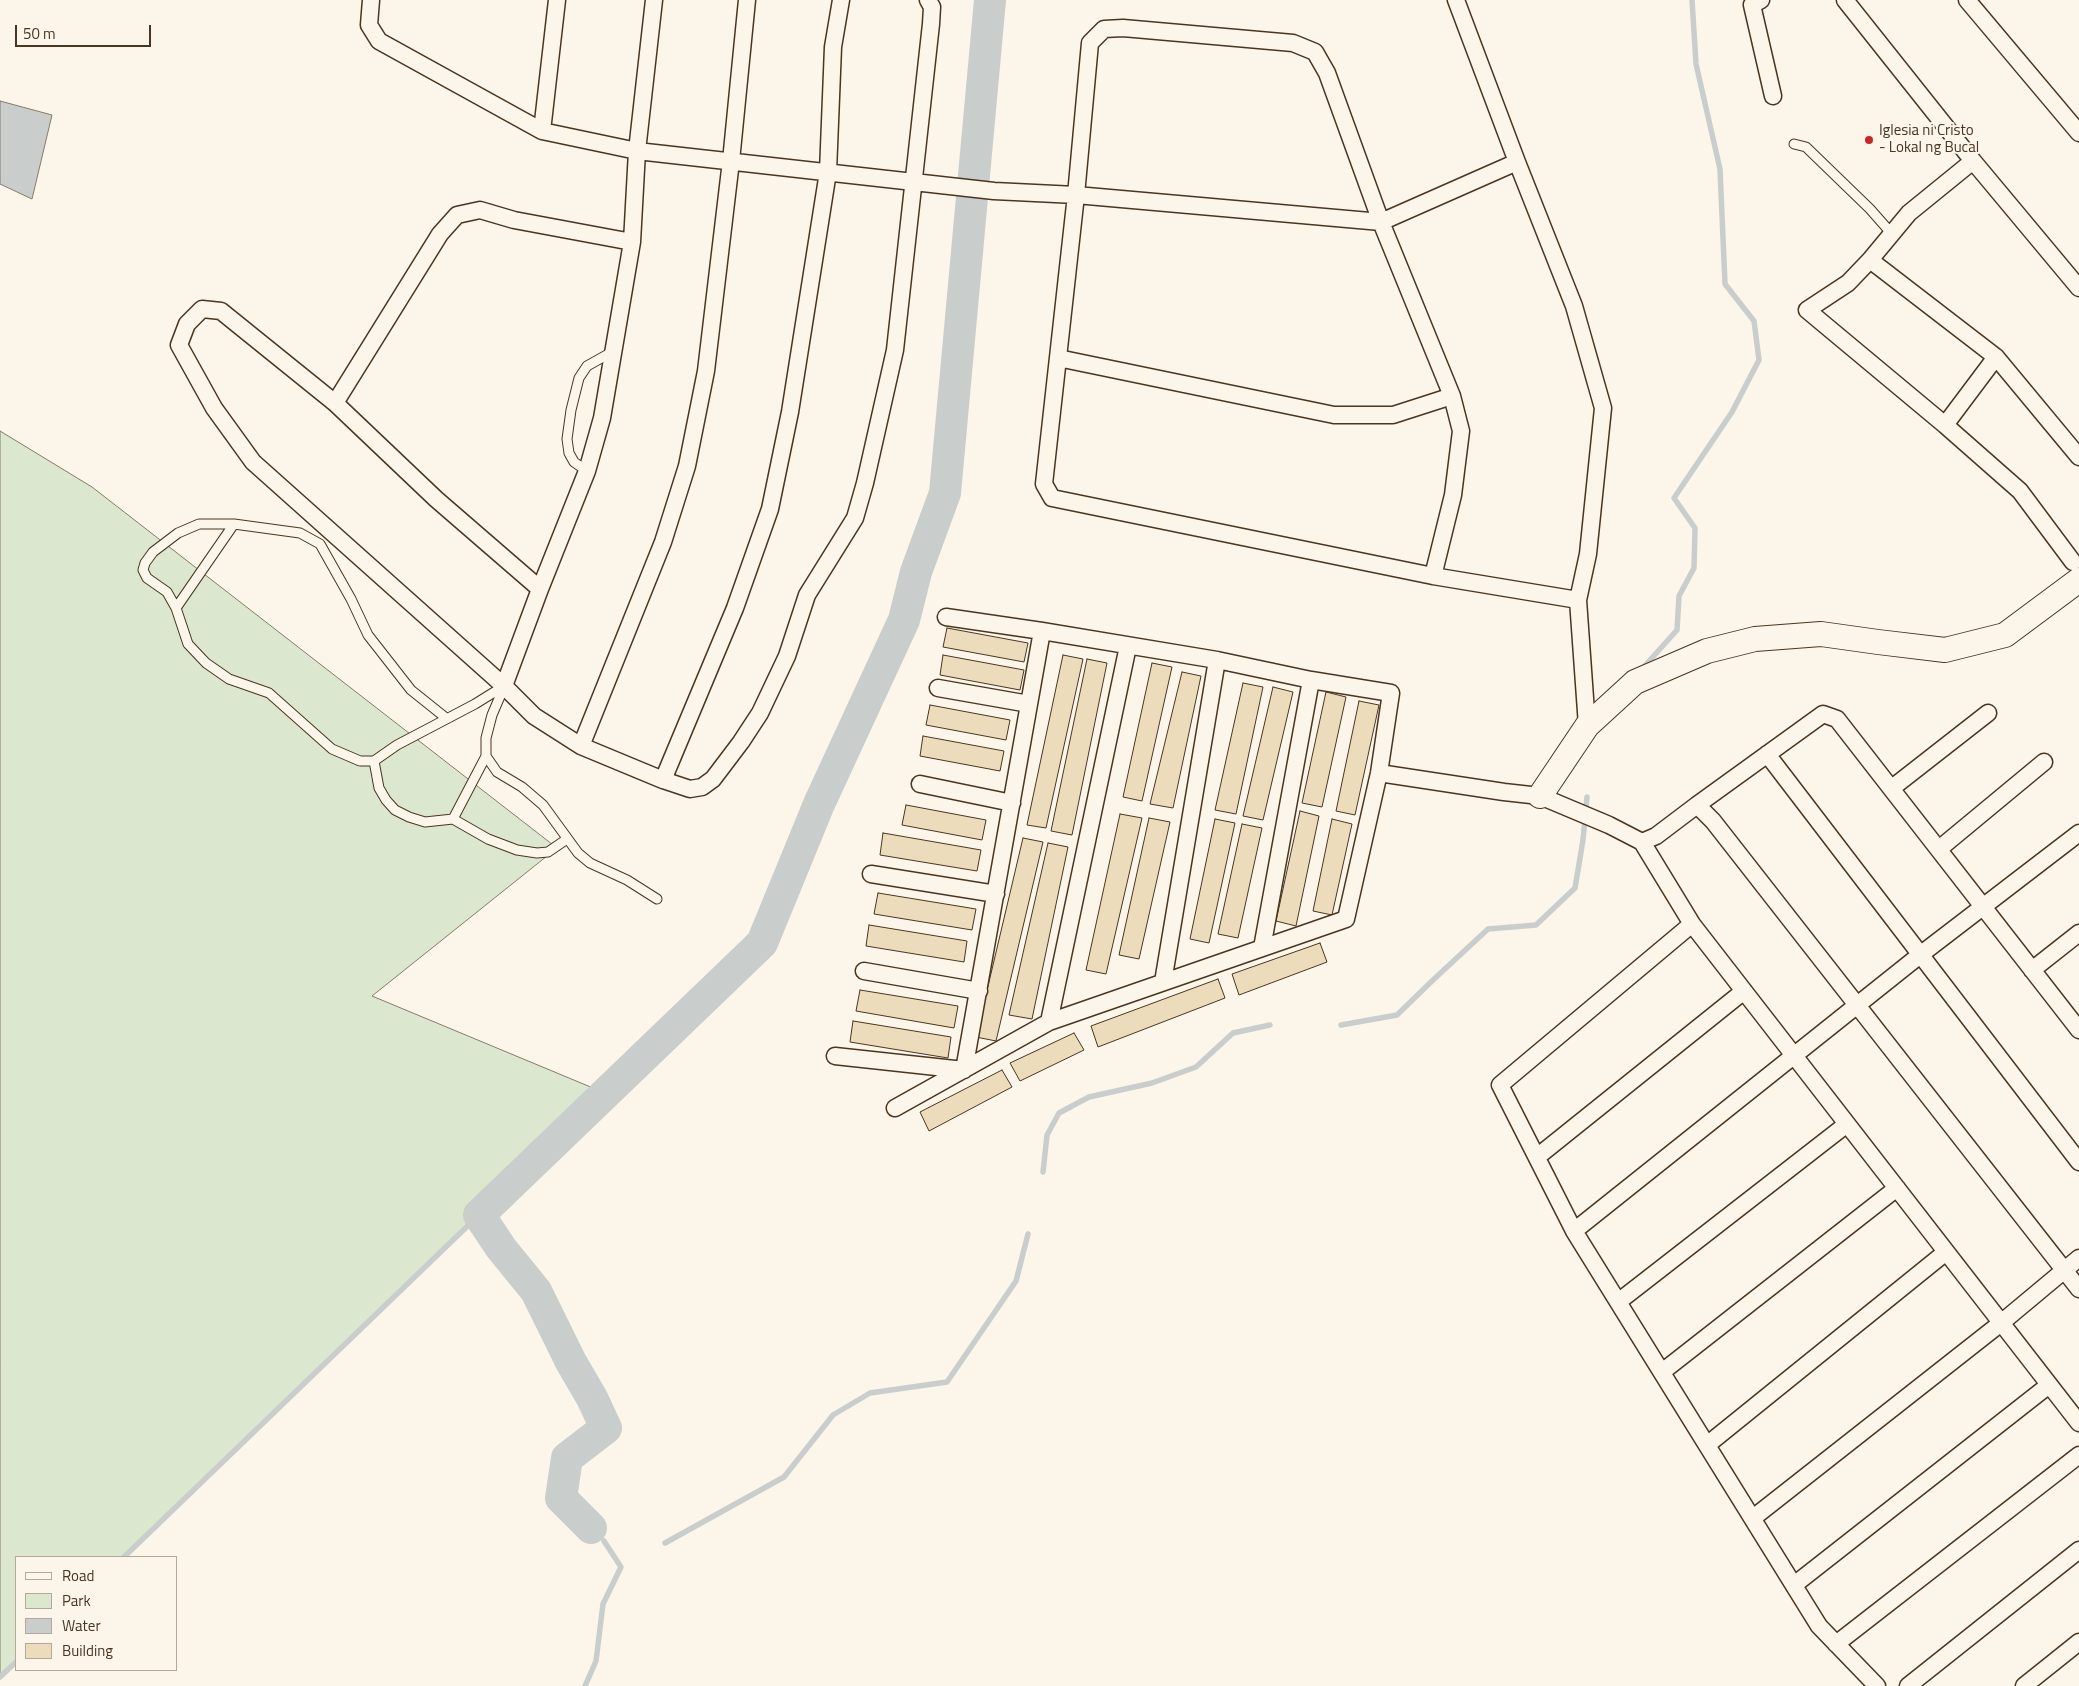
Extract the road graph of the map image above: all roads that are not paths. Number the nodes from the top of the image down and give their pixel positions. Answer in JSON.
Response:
{"nodes":[{"id":1,"x":371,"y":0,"type":"edge"},
{"id":2,"x":557,"y":0,"type":"edge"},
{"id":3,"x":654,"y":0,"type":"edge"},
{"id":4,"x":747,"y":0,"type":"edge"},
{"id":5,"x":841,"y":0,"type":"edge"},
{"id":6,"x":928,"y":0,"type":"edge"},
{"id":7,"x":1456,"y":0,"type":"edge"},
{"id":8,"x":1761,"y":0,"type":"edge"},
{"id":9,"x":1845,"y":0,"type":"edge"},
{"id":10,"x":1967,"y":0,"type":"edge"},
{"id":11,"x":1772,"y":96,"type":"dead end"},
{"id":12,"x":542,"y":131,"type":"junction"},
{"id":13,"x":2079,"y":133,"type":"edge"},
{"id":14,"x":1794,"y":144,"type":"dead end"},
{"id":15,"x":637,"y":151,"type":"junction"},
{"id":16,"x":1973,"y":161,"type":"junction"},
{"id":17,"x":731,"y":162,"type":"junction"},
{"id":18,"x":1517,"y":162,"type":"junction"},
{"id":19,"x":828,"y":172,"type":"junction"},
{"id":20,"x":914,"y":181,"type":"junction"},
{"id":21,"x":1076,"y":195,"type":"junction"},
{"id":22,"x":1381,"y":222,"type":"junction"},
{"id":23,"x":1892,"y":234,"type":"junction"},
{"id":24,"x":632,"y":242,"type":"junction"},
{"id":25,"x":1870,"y":260,"type":"junction"},
{"id":26,"x":2079,"y":288,"type":"edge"},
{"id":27,"x":612,"y":352,"type":"junction"},
{"id":28,"x":1996,"y":357,"type":"junction"},
{"id":29,"x":1058,"y":358,"type":"junction"},
{"id":30,"x":1452,"y":396,"type":"junction"},
{"id":31,"x":336,"y":403,"type":"junction"},
{"id":32,"x":1945,"y":425,"type":"junction"},
{"id":33,"x":2079,"y":457,"type":"edge"},
{"id":34,"x":587,"y":471,"type":"junction"},
{"id":35,"x":234,"y":524,"type":"junction"},
{"id":36,"x":2076,"y":571,"type":"edge"},
{"id":37,"x":1434,"y":576,"type":"junction"},
{"id":38,"x":540,"y":589,"type":"junction"},
{"id":39,"x":1578,"y":600,"type":"junction"},
{"id":40,"x":176,"y":608,"type":"junction"},
{"id":41,"x":946,"y":616,"type":"dead end"},
{"id":42,"x":1042,"y":632,"type":"junction"},
{"id":43,"x":1128,"y":646,"type":"junction"},
{"id":44,"x":1217,"y":660,"type":"junction"},
{"id":45,"x":1311,"y":680,"type":"junction"},
{"id":46,"x":504,"y":686,"type":"junction"},
{"id":47,"x":938,"y":688,"type":"dead end"},
{"id":48,"x":1029,"y":704,"type":"junction"},
{"id":49,"x":1988,"y":713,"type":"dead end"},
{"id":50,"x":446,"y":718,"type":"junction"},
{"id":51,"x":1587,"y":726,"type":"junction"},
{"id":52,"x":582,"y":746,"type":"junction"},
{"id":53,"x":1767,"y":754,"type":"junction"},
{"id":54,"x":486,"y":756,"type":"junction"},
{"id":55,"x":374,"y":761,"type":"junction"},
{"id":56,"x":2044,"y":762,"type":"dead end"},
{"id":57,"x":1379,"y":773,"type":"junction"},
{"id":58,"x":663,"y":780,"type":"junction"},
{"id":59,"x":920,"y":784,"type":"dead end"},
{"id":60,"x":1892,"y":788,"type":"junction"},
{"id":61,"x":1540,"y":796,"type":"junction"},
{"id":62,"x":1012,"y":803,"type":"junction"},
{"id":63,"x":1697,"y":806,"type":"junction"},
{"id":64,"x":453,"y":820,"type":"junction"},
{"id":65,"x":2079,"y":833,"type":"edge"},
{"id":66,"x":567,"y":839,"type":"junction"},
{"id":67,"x":1642,"y":842,"type":"junction"},
{"id":68,"x":1939,"y":849,"type":"junction"},
{"id":69,"x":871,"y":874,"type":"dead end"},
{"id":70,"x":996,"y":894,"type":"junction"},
{"id":71,"x":658,"y":899,"type":"dead end"},
{"id":72,"x":1983,"y":906,"type":"junction"},
{"id":73,"x":1692,"y":924,"type":"junction"},
{"id":74,"x":2079,"y":932,"type":"edge"},
{"id":75,"x":1262,"y":948,"type":"junction"},
{"id":76,"x":1920,"y":955,"type":"junction"},
{"id":77,"x":2032,"y":970,"type":"junction"},
{"id":78,"x":864,"y":971,"type":"dead end"},
{"id":79,"x":1163,"y":982,"type":"junction"},
{"id":80,"x":979,"y":991,"type":"junction"},
{"id":81,"x":1744,"y":991,"type":"junction"},
{"id":82,"x":1857,"y":1005,"type":"junction"},
{"id":83,"x":1049,"y":1022,"type":"junction"},
{"id":84,"x":2079,"y":1030,"type":"edge"},
{"id":85,"x":835,"y":1056,"type":"dead end"},
{"id":86,"x":1794,"y":1056,"type":"junction"},
{"id":87,"x":964,"y":1070,"type":"junction"},
{"id":88,"x":895,"y":1108,"type":"dead end"},
{"id":89,"x":1847,"y":1124,"type":"junction"},
{"id":90,"x":1536,"y":1157,"type":"junction"},
{"id":91,"x":2079,"y":1162,"type":"edge"},
{"id":92,"x":1897,"y":1188,"type":"junction"},
{"id":93,"x":1574,"y":1231,"type":"junction"},
{"id":94,"x":1946,"y":1252,"type":"junction"},
{"id":95,"x":2079,"y":1258,"type":"edge"},
{"id":96,"x":2064,"y":1270,"type":"junction"},
{"id":97,"x":2079,"y":1289,"type":"edge"},
{"id":98,"x":1618,"y":1302,"type":"junction"},
{"id":99,"x":2001,"y":1323,"type":"junction"},
{"id":100,"x":1662,"y":1372,"type":"junction"},
{"id":101,"x":2049,"y":1385,"type":"junction"},
{"id":102,"x":2079,"y":1423,"type":"edge"},
{"id":103,"x":1707,"y":1445,"type":"junction"},
{"id":104,"x":2079,"y":1455,"type":"edge"},
{"id":105,"x":1753,"y":1518,"type":"junction"},
{"id":106,"x":2079,"y":1550,"type":"edge"},
{"id":107,"x":1794,"y":1585,"type":"junction"},
{"id":108,"x":2079,"y":1642,"type":"edge"},
{"id":109,"x":1836,"y":1644,"type":"junction"},
{"id":110,"x":1877,"y":1686,"type":"edge"},
{"id":111,"x":1908,"y":1686,"type":"edge"},
{"id":112,"x":2024,"y":1686,"type":"edge"}],
"edges":[{"from":1,"to":12,"type":"street"},
{"from":2,"to":12,"type":"street"},
{"from":3,"to":15,"type":"street"},
{"from":4,"to":17,"type":"street"},
{"from":5,"to":19,"type":"street"},
{"from":6,"to":20,"type":"street"},
{"from":7,"to":18,"type":"street"},
{"from":8,"to":11,"type":"street"},
{"from":9,"to":16,"type":"street"},
{"from":10,"to":13,"type":"street"},
{"from":12,"to":15,"type":"street"},
{"from":14,"to":23,"type":"lane"},
{"from":15,"to":17,"type":"street"},
{"from":15,"to":24,"type":"street"},
{"from":16,"to":23,"type":"street"},
{"from":16,"to":26,"type":"street"},
{"from":17,"to":19,"type":"street"},
{"from":17,"to":52,"type":"street"},
{"from":18,"to":22,"type":"street"},
{"from":18,"to":39,"type":"street"},
{"from":19,"to":20,"type":"street"},
{"from":19,"to":58,"type":"street"},
{"from":20,"to":21,"type":"street"},
{"from":20,"to":58,"type":"street"},
{"from":21,"to":22,"type":"street"},
{"from":21,"to":22,"type":"street"},
{"from":21,"to":29,"type":"street"},
{"from":22,"to":30,"type":"street"},
{"from":23,"to":25,"type":"street"},
{"from":24,"to":27,"type":"street"},
{"from":24,"to":31,"type":"street"},
{"from":25,"to":28,"type":"street"},
{"from":25,"to":32,"type":"street"},
{"from":27,"to":34,"type":"street"},
{"from":27,"to":34,"type":"lane"},
{"from":28,"to":32,"type":"street"},
{"from":28,"to":33,"type":"street"},
{"from":29,"to":30,"type":"street"},
{"from":29,"to":37,"type":"street"},
{"from":30,"to":37,"type":"street"},
{"from":31,"to":38,"type":"street"},
{"from":31,"to":46,"type":"street"},
{"from":32,"to":36,"type":"street"},
{"from":34,"to":38,"type":"street"},
{"from":35,"to":40,"type":"lane"},
{"from":35,"to":40,"type":"lane"},
{"from":35,"to":50,"type":"lane"},
{"from":36,"to":51,"type":"main road"},
{"from":37,"to":39,"type":"street"},
{"from":38,"to":46,"type":"street"},
{"from":39,"to":51,"type":"street"},
{"from":40,"to":55,"type":"lane"},
{"from":41,"to":42,"type":"street"},
{"from":42,"to":43,"type":"street"},
{"from":42,"to":48,"type":"street"},
{"from":43,"to":44,"type":"street"},
{"from":43,"to":83,"type":"street"},
{"from":44,"to":45,"type":"street"},
{"from":44,"to":79,"type":"street"},
{"from":45,"to":57,"type":"street"},
{"from":45,"to":75,"type":"street"},
{"from":46,"to":50,"type":"lane"},
{"from":46,"to":52,"type":"street"},
{"from":46,"to":54,"type":"lane"},
{"from":47,"to":48,"type":"street"},
{"from":48,"to":62,"type":"street"},
{"from":49,"to":60,"type":"street"},
{"from":50,"to":55,"type":"lane"},
{"from":51,"to":61,"type":"main road"},
{"from":52,"to":58,"type":"street"},
{"from":53,"to":60,"type":"street"},
{"from":53,"to":63,"type":"street"},
{"from":53,"to":76,"type":"street"},
{"from":54,"to":64,"type":"lane"},
{"from":54,"to":66,"type":"lane"},
{"from":55,"to":64,"type":"lane"},
{"from":56,"to":68,"type":"street"},
{"from":57,"to":61,"type":"street"},
{"from":57,"to":75,"type":"street"},
{"from":59,"to":62,"type":"street"},
{"from":60,"to":68,"type":"street"},
{"from":61,"to":67,"type":"street"},
{"from":62,"to":70,"type":"street"},
{"from":63,"to":67,"type":"street"},
{"from":63,"to":82,"type":"street"},
{"from":64,"to":66,"type":"lane"},
{"from":65,"to":72,"type":"street"},
{"from":66,"to":71,"type":"lane"},
{"from":67,"to":73,"type":"street"},
{"from":68,"to":72,"type":"street"},
{"from":69,"to":70,"type":"street"},
{"from":70,"to":80,"type":"street"},
{"from":72,"to":76,"type":"street"},
{"from":72,"to":77,"type":"street"},
{"from":73,"to":81,"type":"street"},
{"from":73,"to":90,"type":"street"},
{"from":74,"to":77,"type":"street"},
{"from":75,"to":79,"type":"street"},
{"from":76,"to":82,"type":"street"},
{"from":76,"to":91,"type":"street"},
{"from":77,"to":84,"type":"street"},
{"from":78,"to":80,"type":"street"},
{"from":79,"to":83,"type":"street"},
{"from":80,"to":87,"type":"street"},
{"from":81,"to":86,"type":"street"},
{"from":81,"to":90,"type":"street"},
{"from":82,"to":86,"type":"street"},
{"from":82,"to":96,"type":"street"},
{"from":83,"to":87,"type":"street"},
{"from":85,"to":87,"type":"street"},
{"from":86,"to":89,"type":"street"},
{"from":86,"to":93,"type":"street"},
{"from":87,"to":88,"type":"street"},
{"from":89,"to":92,"type":"street"},
{"from":89,"to":98,"type":"street"},
{"from":90,"to":93,"type":"street"},
{"from":92,"to":94,"type":"street"},
{"from":92,"to":100,"type":"street"},
{"from":93,"to":98,"type":"street"},
{"from":94,"to":99,"type":"street"},
{"from":94,"to":103,"type":"street"},
{"from":95,"to":96,"type":"street"},
{"from":96,"to":97,"type":"street"},
{"from":96,"to":99,"type":"street"},
{"from":98,"to":100,"type":"street"},
{"from":99,"to":101,"type":"street"},
{"from":99,"to":105,"type":"street"},
{"from":100,"to":103,"type":"street"},
{"from":101,"to":102,"type":"street"},
{"from":101,"to":107,"type":"street"},
{"from":103,"to":105,"type":"street"},
{"from":104,"to":109,"type":"street"},
{"from":105,"to":107,"type":"street"},
{"from":106,"to":111,"type":"street"},
{"from":107,"to":109,"type":"street"},
{"from":108,"to":112,"type":"street"},
{"from":109,"to":110,"type":"street"}]}
